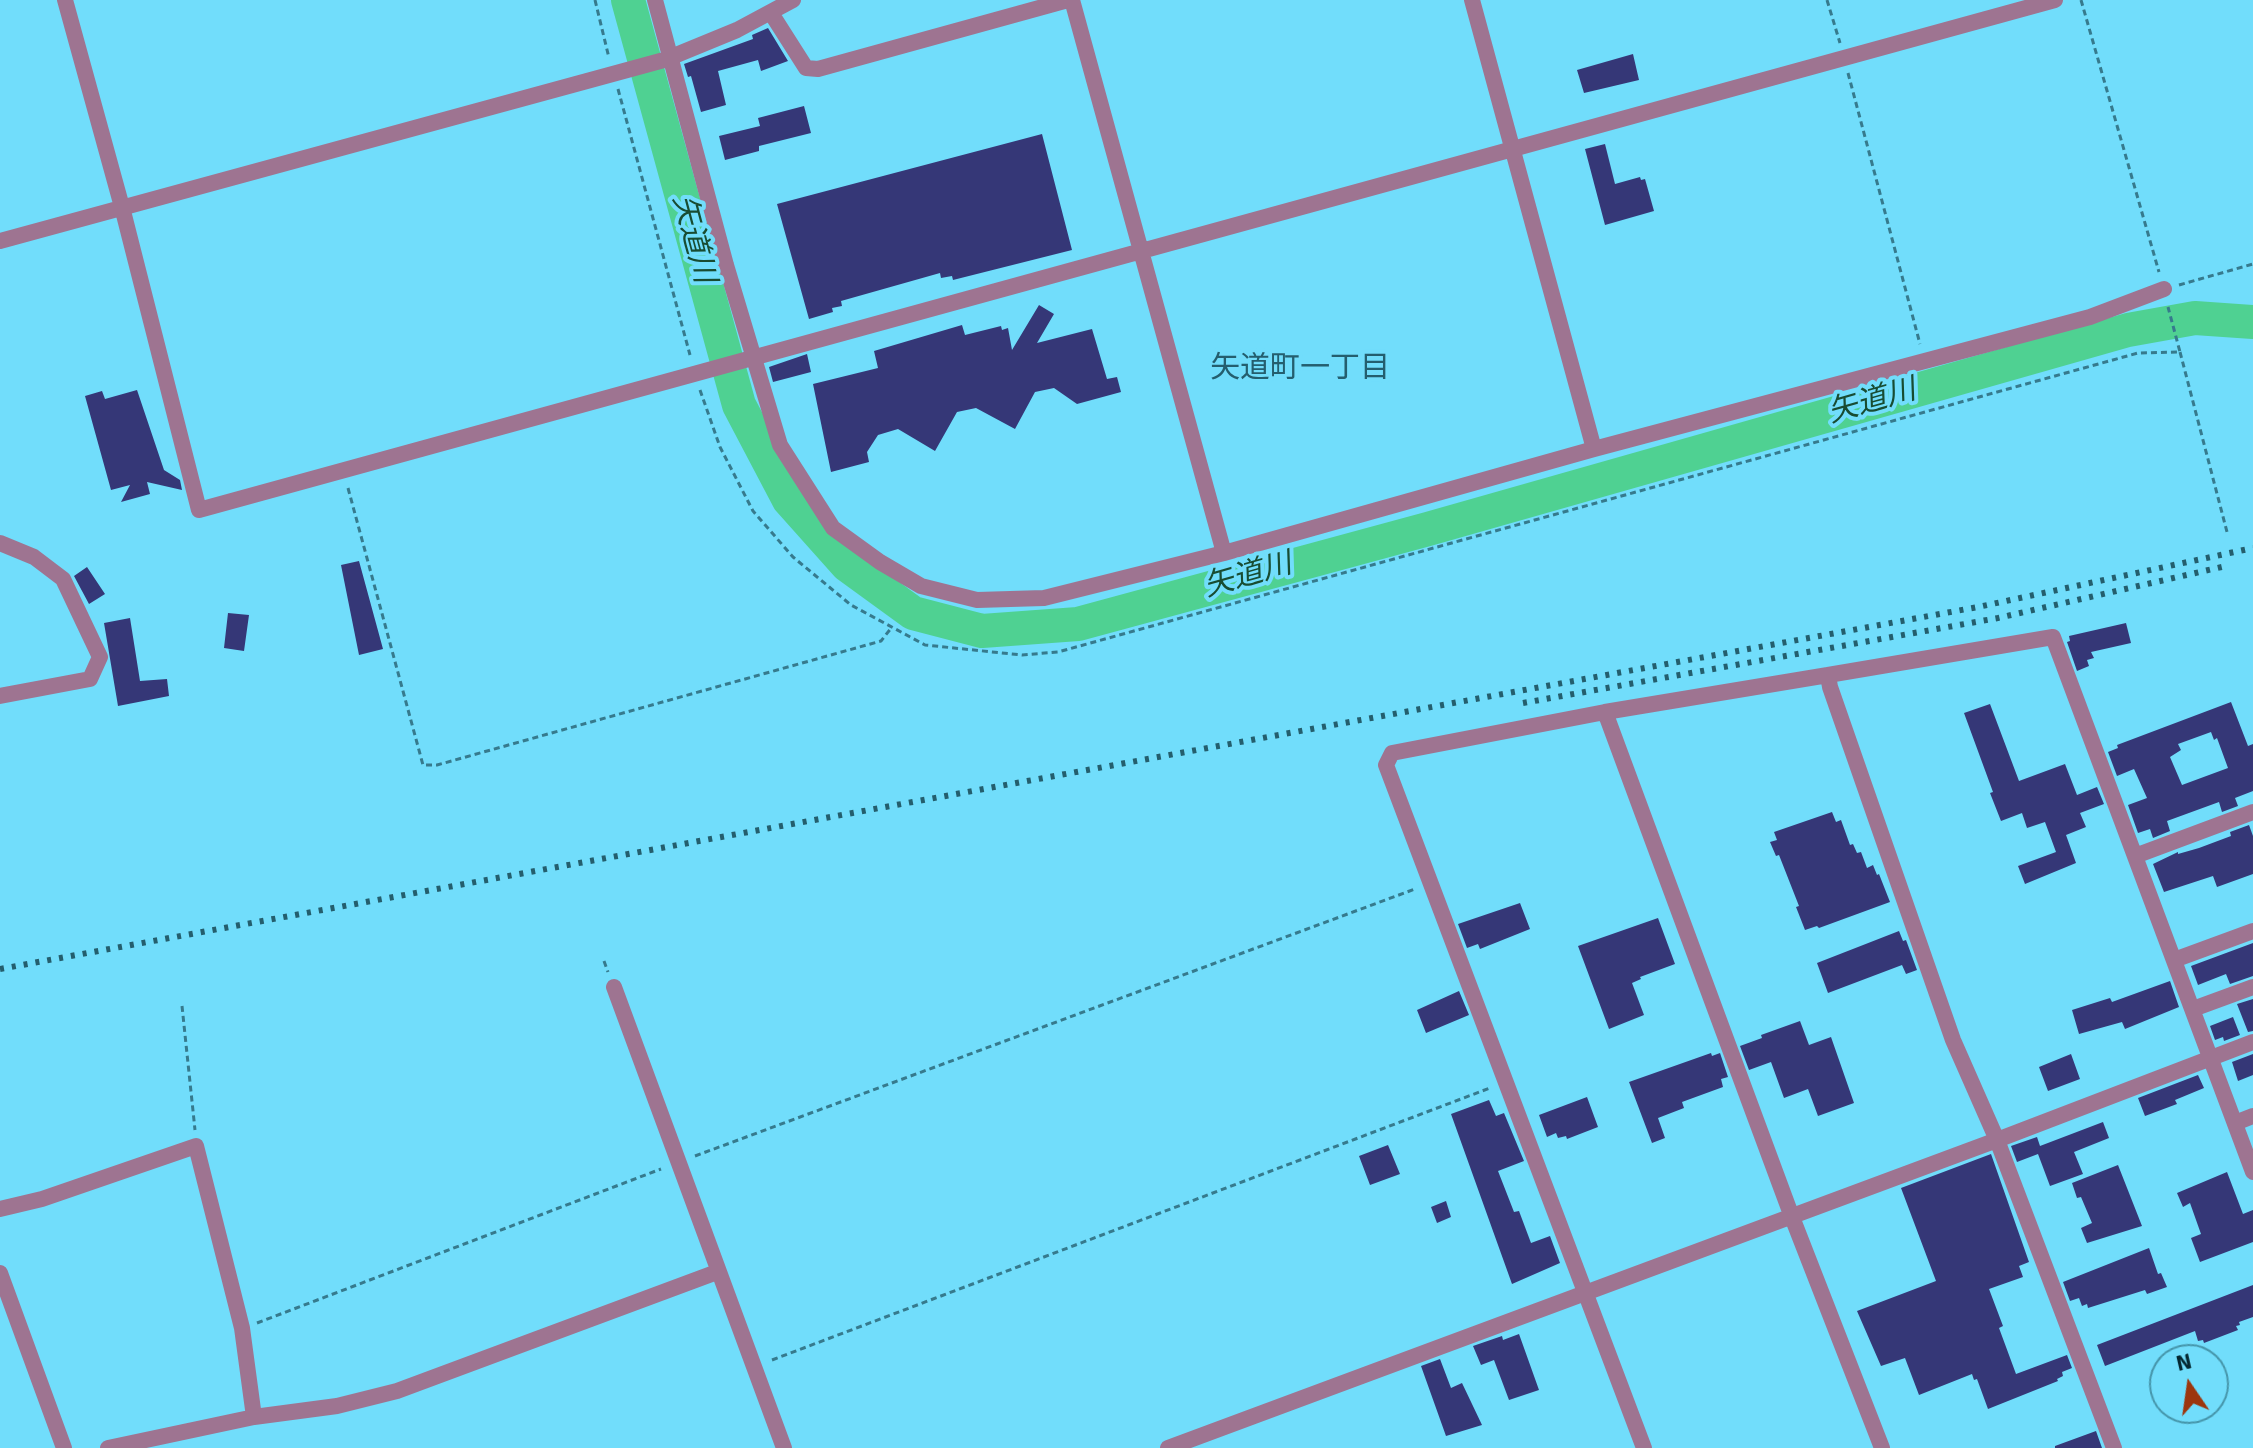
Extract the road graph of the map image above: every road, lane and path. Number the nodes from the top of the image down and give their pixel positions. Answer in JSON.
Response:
{"nodes":[{"id":1,"x":65,"y":0,"type":"edge"},
{"id":2,"x":595,"y":0,"type":"edge"},
{"id":3,"x":655,"y":0,"type":"edge"},
{"id":4,"x":793,"y":0,"type":"edge"},
{"id":5,"x":1070,"y":0,"type":"edge"},
{"id":6,"x":1472,"y":0,"type":"edge"},
{"id":7,"x":1827,"y":0,"type":"edge"},
{"id":8,"x":2055,"y":0,"type":"edge"},
{"id":9,"x":2081,"y":0,"type":"edge"},
{"id":10,"x":771,"y":13,"type":"junction"},
{"id":11,"x":1844,"y":57,"type":"junction"},
{"id":12,"x":668,"y":59,"type":"junction"},
{"id":13,"x":616,"y":73,"type":"junction"},
{"id":14,"x":1511,"y":149,"type":"junction"},
{"id":15,"x":122,"y":207,"type":"junction"},
{"id":16,"x":0,"y":241,"type":"edge"},
{"id":17,"x":1141,"y":252,"type":"junction"},
{"id":18,"x":2253,"y":264,"type":"edge"},
{"id":19,"x":2164,"y":289,"type":"junction"},
{"id":20,"x":2180,"y":352,"type":"junction"},
{"id":21,"x":748,"y":360,"type":"junction"},
{"id":22,"x":1925,"y":361,"type":"junction"},
{"id":23,"x":697,"y":374,"type":"junction"},
{"id":24,"x":1594,"y":449,"type":"junction"},
{"id":25,"x":343,"y":469,"type":"junction"},
{"id":26,"x":2227,"y":532,"type":"dead end"},
{"id":27,"x":0,"y":543,"type":"edge"},
{"id":28,"x":1224,"y":553,"type":"junction"},
{"id":29,"x":892,"y":627,"type":"junction"},
{"id":30,"x":1828,"y":675,"type":"junction"},
{"id":31,"x":0,"y":696,"type":"edge"},
{"id":32,"x":1605,"y":712,"type":"junction"},
{"id":33,"x":2253,"y":812,"type":"edge"},
{"id":34,"x":2135,"y":856,"type":"junction"},
{"id":35,"x":1430,"y":883,"type":"junction"},
{"id":36,"x":2253,"y":931,"type":"edge"},
{"id":37,"x":2174,"y":960,"type":"junction"},
{"id":38,"x":614,"y":987,"type":"dead end"},
{"id":39,"x":2253,"y":987,"type":"edge"},
{"id":40,"x":182,"y":1006,"type":"dead end"},
{"id":41,"x":2193,"y":1009,"type":"junction"},
{"id":42,"x":2253,"y":1042,"type":"edge"},
{"id":43,"x":2211,"y":1058,"type":"junction"},
{"id":44,"x":1505,"y":1082,"type":"junction"},
{"id":45,"x":2253,"y":1116,"type":"edge"},
{"id":46,"x":2235,"y":1123,"type":"junction"},
{"id":47,"x":1997,"y":1140,"type":"junction"},
{"id":48,"x":196,"y":1146,"type":"junction"},
{"id":49,"x":679,"y":1162,"type":"junction"},
{"id":50,"x":2253,"y":1172,"type":"edge"},
{"id":51,"x":0,"y":1209,"type":"edge"},
{"id":52,"x":1792,"y":1217,"type":"junction"},
{"id":53,"x":717,"y":1272,"type":"junction"},
{"id":54,"x":0,"y":1273,"type":"edge"},
{"id":55,"x":1586,"y":1293,"type":"junction"},
{"id":56,"x":242,"y":1328,"type":"junction"},
{"id":57,"x":753,"y":1367,"type":"junction"},
{"id":58,"x":254,"y":1417,"type":"junction"},
{"id":59,"x":64,"y":1448,"type":"edge"},
{"id":60,"x":108,"y":1448,"type":"edge"},
{"id":61,"x":784,"y":1448,"type":"edge"},
{"id":62,"x":1168,"y":1448,"type":"edge"},
{"id":63,"x":1644,"y":1448,"type":"edge"},
{"id":64,"x":1882,"y":1448,"type":"edge"},
{"id":65,"x":2114,"y":1448,"type":"edge"}],
"edges":[{"from":1,"to":15,"type":"street"},
{"from":2,"to":13,"type":"path"},
{"from":3,"to":12,"type":"street"},
{"from":4,"to":10,"type":"street"},
{"from":5,"to":10,"type":"street"},
{"from":5,"to":17,"type":"street"},
{"from":6,"to":14,"type":"street"},
{"from":7,"to":11,"type":"path"},
{"from":8,"to":11,"type":"street"},
{"from":9,"to":19,"type":"path"},
{"from":10,"to":12,"type":"street"},
{"from":11,"to":14,"type":"street"},
{"from":11,"to":22,"type":"path"},
{"from":12,"to":13,"type":"street"},
{"from":12,"to":21,"type":"street"},
{"from":13,"to":15,"type":"street"},
{"from":13,"to":23,"type":"path"},
{"from":14,"to":17,"type":"street"},
{"from":14,"to":24,"type":"street"},
{"from":15,"to":16,"type":"street"},
{"from":15,"to":25,"type":"street"},
{"from":17,"to":21,"type":"street"},
{"from":17,"to":28,"type":"street"},
{"from":18,"to":19,"type":"path"},
{"from":19,"to":20,"type":"path"},
{"from":19,"to":22,"type":"street"},
{"from":20,"to":26,"type":"path"},
{"from":20,"to":29,"type":"path"},
{"from":21,"to":23,"type":"street"},
{"from":21,"to":28,"type":"street"},
{"from":22,"to":24,"type":"street"},
{"from":23,"to":25,"type":"street"},
{"from":23,"to":29,"type":"path"},
{"from":24,"to":28,"type":"street"},
{"from":25,"to":29,"type":"path"},
{"from":27,"to":31,"type":"street"},
{"from":30,"to":32,"type":"street"},
{"from":30,"to":34,"type":"street"},
{"from":30,"to":47,"type":"street"},
{"from":32,"to":35,"type":"street"},
{"from":32,"to":52,"type":"street"},
{"from":33,"to":34,"type":"street"},
{"from":34,"to":37,"type":"street"},
{"from":35,"to":44,"type":"street"},
{"from":35,"to":49,"type":"path"},
{"from":36,"to":37,"type":"street"},
{"from":37,"to":41,"type":"street"},
{"from":38,"to":49,"type":"street"},
{"from":39,"to":41,"type":"street"},
{"from":40,"to":48,"type":"path"},
{"from":41,"to":43,"type":"street"},
{"from":42,"to":43,"type":"street"},
{"from":43,"to":46,"type":"street"},
{"from":43,"to":47,"type":"street"},
{"from":44,"to":55,"type":"street"},
{"from":44,"to":57,"type":"path"},
{"from":45,"to":46,"type":"street"},
{"from":46,"to":50,"type":"street"},
{"from":47,"to":52,"type":"street"},
{"from":47,"to":65,"type":"street"},
{"from":48,"to":51,"type":"street"},
{"from":48,"to":56,"type":"street"},
{"from":49,"to":53,"type":"street"},
{"from":49,"to":56,"type":"path"},
{"from":52,"to":55,"type":"street"},
{"from":52,"to":64,"type":"street"},
{"from":53,"to":57,"type":"street"},
{"from":53,"to":58,"type":"street"},
{"from":54,"to":59,"type":"street"},
{"from":55,"to":62,"type":"street"},
{"from":55,"to":63,"type":"street"},
{"from":56,"to":58,"type":"street"},
{"from":57,"to":61,"type":"street"},
{"from":58,"to":60,"type":"street"}]}
